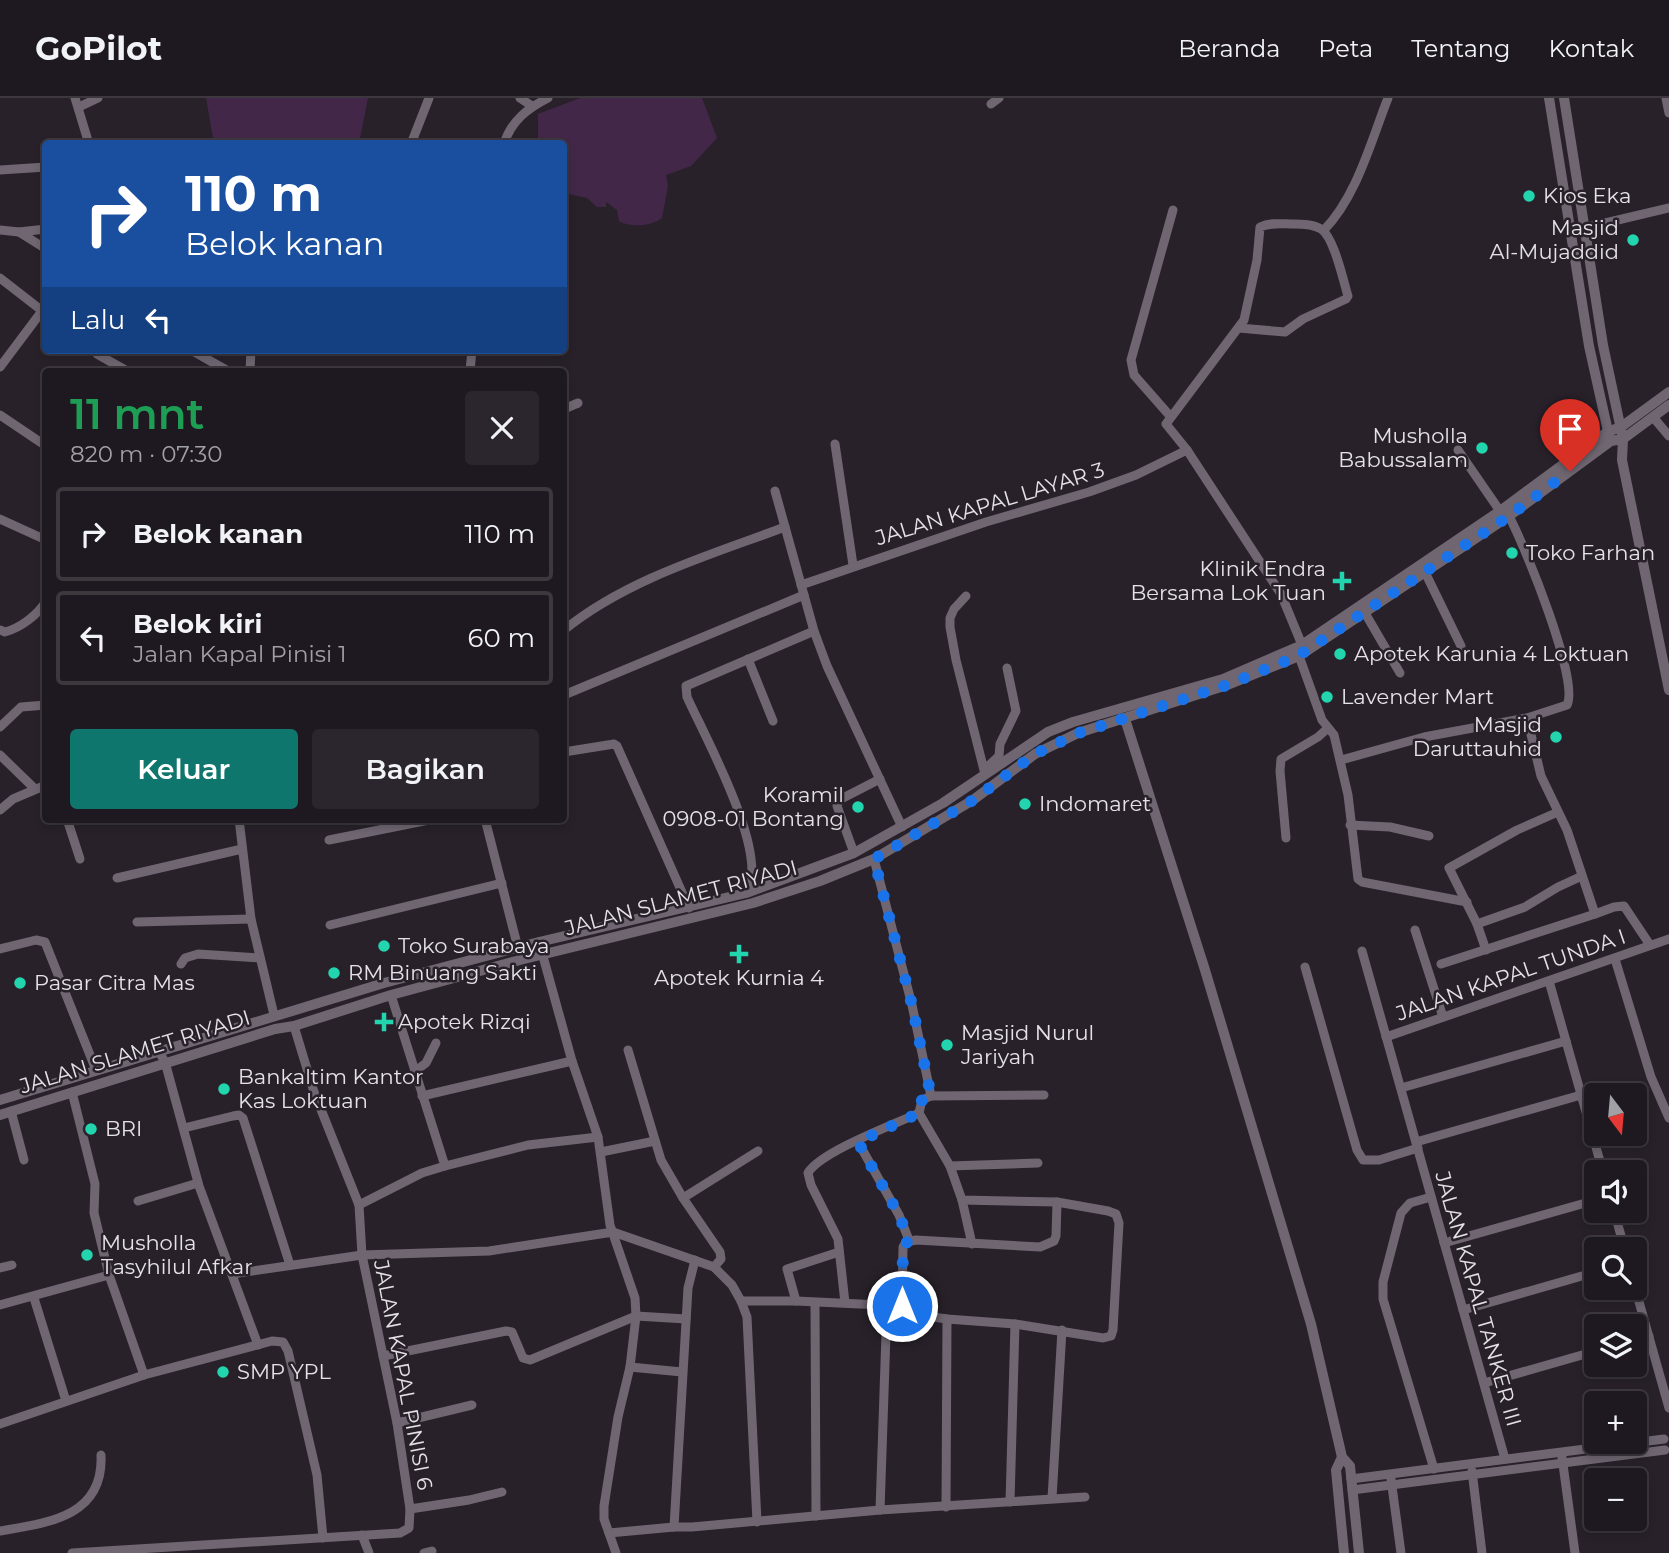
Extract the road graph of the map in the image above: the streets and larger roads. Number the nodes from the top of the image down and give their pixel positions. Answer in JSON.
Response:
{"nodes":[{"id":1,"x":98,"y":98,"type":"edge"},
{"id":2,"x":429,"y":98,"type":"edge"},
{"id":3,"x":520,"y":98,"type":"edge"},
{"id":4,"x":548,"y":98,"type":"edge"},
{"id":5,"x":1388,"y":98,"type":"edge"},
{"id":6,"x":1549,"y":98,"type":"edge"},
{"id":7,"x":1564,"y":98,"type":"edge"},
{"id":8,"x":1667,"y":98,"type":"edge"},
{"id":9,"x":77,"y":103,"type":"edge"},
{"id":10,"x":532,"y":106,"type":"junction"},
{"id":11,"x":1669,"y":113,"type":"edge"},
{"id":12,"x":88,"y":140,"type":"edge"},
{"id":13,"x":413,"y":140,"type":"edge"},
{"id":14,"x":506,"y":140,"type":"edge"},
{"id":15,"x":42,"y":167,"type":"edge"},
{"id":16,"x":0,"y":170,"type":"edge"},
{"id":17,"x":1669,"y":208,"type":"edge"},
{"id":18,"x":1173,"y":210,"type":"dead end"},
{"id":19,"x":42,"y":229,"type":"edge"},
{"id":20,"x":1584,"y":229,"type":"junction"},
{"id":21,"x":0,"y":230,"type":"edge"},
{"id":22,"x":1324,"y":230,"type":"junction"},
{"id":23,"x":19,"y":232,"type":"junction"},
{"id":24,"x":42,"y":246,"type":"edge"},
{"id":25,"x":0,"y":278,"type":"edge"},
{"id":26,"x":42,"y":310,"type":"edge"},
{"id":27,"x":42,"y":314,"type":"edge"},
{"id":28,"x":1239,"y":328,"type":"junction"},
{"id":29,"x":97,"y":354,"type":"edge"},
{"id":30,"x":198,"y":354,"type":"edge"},
{"id":31,"x":0,"y":367,"type":"edge"},
{"id":32,"x":121,"y":368,"type":"edge"},
{"id":33,"x":223,"y":368,"type":"edge"},
{"id":34,"x":1669,"y":392,"type":"edge"},
{"id":35,"x":578,"y":403,"type":"dead end"},
{"id":36,"x":1669,"y":405,"type":"edge"},
{"id":37,"x":567,"y":408,"type":"edge"},
{"id":38,"x":0,"y":415,"type":"edge"},
{"id":39,"x":1170,"y":416,"type":"junction"},
{"id":40,"x":1653,"y":416,"type":"junction"},
{"id":41,"x":1615,"y":435,"type":"junction"},
{"id":42,"x":1669,"y":436,"type":"edge"},
{"id":43,"x":42,"y":443,"type":"edge"},
{"id":44,"x":835,"y":444,"type":"dead end"},
{"id":45,"x":1186,"y":450,"type":"junction"},
{"id":46,"x":1458,"y":450,"type":"dead end"},
{"id":47,"x":775,"y":491,"type":"dead end"},
{"id":48,"x":1505,"y":514,"type":"junction"},
{"id":49,"x":0,"y":519,"type":"edge"},
{"id":50,"x":785,"y":527,"type":"junction"},
{"id":51,"x":42,"y":538,"type":"edge"},
{"id":52,"x":853,"y":565,"type":"junction"},
{"id":53,"x":1423,"y":568,"type":"junction"},
{"id":54,"x":802,"y":589,"type":"junction"},
{"id":55,"x":966,"y":596,"type":"dead end"},
{"id":56,"x":42,"y":606,"type":"edge"},
{"id":57,"x":1365,"y":613,"type":"junction"},
{"id":58,"x":567,"y":627,"type":"edge"},
{"id":59,"x":0,"y":630,"type":"edge"},
{"id":60,"x":814,"y":631,"type":"junction"},
{"id":61,"x":1461,"y":646,"type":"dead end"},
{"id":62,"x":1300,"y":650,"type":"junction"},
{"id":63,"x":748,"y":659,"type":"junction"},
{"id":64,"x":1007,"y":668,"type":"dead end"},
{"id":65,"x":1400,"y":673,"type":"dead end"},
{"id":66,"x":1669,"y":690,"type":"edge"},
{"id":67,"x":567,"y":694,"type":"edge"},
{"id":68,"x":42,"y":705,"type":"edge"},
{"id":69,"x":1527,"y":718,"type":"junction"},
{"id":70,"x":1125,"y":719,"type":"junction"},
{"id":71,"x":773,"y":721,"type":"dead end"},
{"id":72,"x":0,"y":727,"type":"edge"},
{"id":73,"x":1328,"y":728,"type":"junction"},
{"id":74,"x":567,"y":752,"type":"edge"},
{"id":75,"x":0,"y":755,"type":"edge"},
{"id":76,"x":1341,"y":760,"type":"junction"},
{"id":77,"x":985,"y":772,"type":"junction"},
{"id":78,"x":880,"y":779,"type":"junction"},
{"id":79,"x":42,"y":786,"type":"edge"},
{"id":80,"x":35,"y":789,"type":"junction"},
{"id":81,"x":0,"y":810,"type":"edge"},
{"id":82,"x":1558,"y":812,"type":"junction"},
{"id":83,"x":68,"y":823,"type":"edge"},
{"id":84,"x":240,"y":823,"type":"edge"},
{"id":85,"x":414,"y":823,"type":"edge"},
{"id":86,"x":486,"y":823,"type":"edge"},
{"id":87,"x":1350,"y":825,"type":"junction"},
{"id":88,"x":902,"y":827,"type":"junction"},
{"id":89,"x":1429,"y":836,"type":"dead end"},
{"id":90,"x":1286,"y":838,"type":"dead end"},
{"id":91,"x":329,"y":840,"type":"dead end"},
{"id":92,"x":243,"y":849,"type":"junction"},
{"id":93,"x":854,"y":853,"type":"junction"},
{"id":94,"x":80,"y":859,"type":"dead end"},
{"id":95,"x":874,"y":859,"type":"junction"},
{"id":96,"x":816,"y":869,"type":"junction"},
{"id":97,"x":1582,"y":876,"type":"junction"},
{"id":98,"x":117,"y":878,"type":"dead end"},
{"id":99,"x":820,"y":881,"type":"junction"},
{"id":100,"x":502,"y":883,"type":"junction"},
{"id":101,"x":746,"y":892,"type":"junction"},
{"id":102,"x":1467,"y":902,"type":"junction"},
{"id":103,"x":689,"y":908,"type":"junction"},
{"id":104,"x":1595,"y":914,"type":"junction"},
{"id":105,"x":251,"y":919,"type":"junction"},
{"id":106,"x":137,"y":922,"type":"dead end"},
{"id":107,"x":330,"y":925,"type":"dead end"},
{"id":108,"x":1477,"y":925,"type":"junction"},
{"id":109,"x":1415,"y":930,"type":"dead end"},
{"id":110,"x":1669,"y":939,"type":"edge"},
{"id":111,"x":539,"y":942,"type":"junction"},
{"id":112,"x":1648,"y":946,"type":"junction"},
{"id":113,"x":517,"y":948,"type":"junction"},
{"id":114,"x":0,"y":949,"type":"edge"},
{"id":115,"x":1486,"y":950,"type":"junction"},
{"id":116,"x":1362,"y":951,"type":"dead end"},
{"id":117,"x":543,"y":955,"type":"junction"},
{"id":118,"x":260,"y":958,"type":"junction"},
{"id":119,"x":1615,"y":959,"type":"junction"},
{"id":120,"x":181,"y":964,"type":"dead end"},
{"id":121,"x":1441,"y":964,"type":"dead end"},
{"id":122,"x":1305,"y":967,"type":"dead end"},
{"id":123,"x":1549,"y":981,"type":"junction"},
{"id":124,"x":391,"y":995,"type":"junction"},
{"id":125,"x":274,"y":1015,"type":"junction"},
{"id":126,"x":1443,"y":1017,"type":"junction"},
{"id":127,"x":294,"y":1026,"type":"junction"},
{"id":128,"x":1386,"y":1037,"type":"junction"},
{"id":129,"x":1566,"y":1041,"type":"junction"},
{"id":130,"x":436,"y":1043,"type":"dead end"},
{"id":131,"x":158,"y":1050,"type":"junction"},
{"id":132,"x":628,"y":1050,"type":"dead end"},
{"id":133,"x":572,"y":1061,"type":"junction"},
{"id":134,"x":165,"y":1062,"type":"junction"},
{"id":135,"x":96,"y":1070,"type":"junction"},
{"id":136,"x":414,"y":1072,"type":"junction"},
{"id":137,"x":1401,"y":1088,"type":"junction"},
{"id":138,"x":72,"y":1092,"type":"junction"},
{"id":139,"x":1581,"y":1095,"type":"junction"},
{"id":140,"x":422,"y":1096,"type":"junction"},
{"id":141,"x":931,"y":1096,"type":"junction"},
{"id":142,"x":1044,"y":1096,"type":"dead end"},
{"id":143,"x":0,"y":1100,"type":"edge"},
{"id":144,"x":6,"y":1113,"type":"edge"},
{"id":145,"x":919,"y":1113,"type":"junction"},
{"id":146,"x":1669,"y":1118,"type":"edge"},
{"id":147,"x":184,"y":1129,"type":"junction"},
{"id":148,"x":598,"y":1137,"type":"junction"},
{"id":149,"x":655,"y":1140,"type":"junction"},
{"id":150,"x":858,"y":1142,"type":"junction"},
{"id":151,"x":1417,"y":1145,"type":"junction"},
{"id":152,"x":758,"y":1151,"type":"dead end"},
{"id":153,"x":601,"y":1152,"type":"junction"},
{"id":154,"x":24,"y":1160,"type":"dead end"},
{"id":155,"x":1600,"y":1160,"type":"edge"},
{"id":156,"x":1038,"y":1163,"type":"dead end"},
{"id":157,"x":950,"y":1166,"type":"junction"},
{"id":158,"x":445,"y":1167,"type":"junction"},
{"id":159,"x":198,"y":1183,"type":"junction"},
{"id":160,"x":1431,"y":1196,"type":"junction"},
{"id":161,"x":683,"y":1198,"type":"junction"},
{"id":162,"x":962,"y":1200,"type":"junction"},
{"id":163,"x":138,"y":1201,"type":"dead end"},
{"id":164,"x":1056,"y":1202,"type":"junction"},
{"id":165,"x":1584,"y":1203,"type":"edge"},
{"id":166,"x":359,"y":1205,"type":"junction"},
{"id":167,"x":614,"y":1232,"type":"junction"},
{"id":168,"x":909,"y":1240,"type":"junction"},
{"id":169,"x":1444,"y":1243,"type":"junction"},
{"id":170,"x":972,"y":1244,"type":"junction"},
{"id":171,"x":839,"y":1252,"type":"junction"},
{"id":172,"x":362,"y":1255,"type":"junction"},
{"id":173,"x":695,"y":1260,"type":"junction"},
{"id":174,"x":12,"y":1265,"type":"dead end"},
{"id":175,"x":290,"y":1265,"type":"junction"},
{"id":176,"x":714,"y":1267,"type":"junction"},
{"id":177,"x":0,"y":1268,"type":"edge"},
{"id":178,"x":232,"y":1274,"type":"junction"},
{"id":179,"x":109,"y":1275,"type":"junction"},
{"id":180,"x":1584,"y":1275,"type":"edge"},
{"id":181,"x":34,"y":1297,"type":"junction"},
{"id":182,"x":1639,"y":1300,"type":"edge"},
{"id":183,"x":741,"y":1301,"type":"junction"},
{"id":184,"x":796,"y":1301,"type":"junction"},
{"id":185,"x":845,"y":1303,"type":"junction"},
{"id":186,"x":815,"y":1304,"type":"junction"},
{"id":187,"x":0,"y":1305,"type":"edge"},
{"id":188,"x":887,"y":1305,"type":"junction"},
{"id":189,"x":902,"y":1306,"type":"junction"},
{"id":190,"x":1463,"y":1310,"type":"junction"},
{"id":191,"x":636,"y":1316,"type":"junction"},
{"id":192,"x":686,"y":1319,"type":"junction"},
{"id":193,"x":947,"y":1320,"type":"junction"},
{"id":194,"x":1014,"y":1324,"type":"junction"},
{"id":195,"x":1062,"y":1330,"type":"junction"},
{"id":196,"x":1649,"y":1336,"type":"joint"},
{"id":197,"x":258,"y":1345,"type":"junction"},
{"id":198,"x":1584,"y":1354,"type":"edge"},
{"id":199,"x":383,"y":1356,"type":"junction"},
{"id":200,"x":630,"y":1367,"type":"junction"},
{"id":201,"x":682,"y":1372,"type":"junction"},
{"id":202,"x":144,"y":1375,"type":"junction"},
{"id":203,"x":1484,"y":1383,"type":"junction"},
{"id":204,"x":66,"y":1401,"type":"junction"},
{"id":205,"x":472,"y":1405,"type":"dead end"},
{"id":206,"x":1669,"y":1408,"type":"edge"},
{"id":207,"x":397,"y":1423,"type":"junction"},
{"id":208,"x":0,"y":1424,"type":"edge"},
{"id":209,"x":1667,"y":1436,"type":"edge"},
{"id":210,"x":1562,"y":1452,"type":"junction"},
{"id":211,"x":1667,"y":1452,"type":"edge"},
{"id":212,"x":101,"y":1455,"type":"dead end"},
{"id":213,"x":1342,"y":1457,"type":"junction"},
{"id":214,"x":1505,"y":1459,"type":"junction"},
{"id":215,"x":1563,"y":1463,"type":"junction"},
{"id":216,"x":1471,"y":1464,"type":"junction"},
{"id":217,"x":1434,"y":1469,"type":"junction"},
{"id":218,"x":1391,"y":1474,"type":"junction"},
{"id":219,"x":1472,"y":1475,"type":"junction"},
{"id":220,"x":1352,"y":1485,"type":"junction"},
{"id":221,"x":1392,"y":1485,"type":"junction"},
{"id":222,"x":502,"y":1492,"type":"dead end"},
{"id":223,"x":1085,"y":1497,"type":"dead end"},
{"id":224,"x":1052,"y":1498,"type":"junction"},
{"id":225,"x":1010,"y":1502,"type":"junction"},
{"id":226,"x":946,"y":1507,"type":"junction"},
{"id":227,"x":410,"y":1509,"type":"junction"},
{"id":228,"x":880,"y":1510,"type":"junction"},
{"id":229,"x":816,"y":1516,"type":"junction"},
{"id":230,"x":757,"y":1522,"type":"junction"},
{"id":231,"x":674,"y":1527,"type":"junction"},
{"id":232,"x":0,"y":1531,"type":"edge"},
{"id":233,"x":609,"y":1533,"type":"junction"},
{"id":234,"x":362,"y":1535,"type":"junction"},
{"id":235,"x":323,"y":1538,"type":"junction"},
{"id":236,"x":72,"y":1553,"type":"edge"},
{"id":237,"x":369,"y":1553,"type":"edge"},
{"id":238,"x":616,"y":1553,"type":"edge"},
{"id":239,"x":1345,"y":1553,"type":"edge"},
{"id":240,"x":1359,"y":1553,"type":"edge"},
{"id":241,"x":1401,"y":1553,"type":"edge"},
{"id":242,"x":1482,"y":1553,"type":"edge"},
{"id":243,"x":1575,"y":1553,"type":"edge"}],
"edges":[{"from":1,"to":9,"type":"street"},
{"from":2,"to":13,"type":"street"},
{"from":3,"to":10,"type":"street"},
{"from":4,"to":10,"type":"street"},
{"from":5,"to":22,"type":"street"},
{"from":6,"to":41,"type":"street"},
{"from":7,"to":20,"type":"street"},
{"from":8,"to":11,"type":"street"},
{"from":9,"to":12,"type":"street"},
{"from":10,"to":14,"type":"street"},
{"from":15,"to":16,"type":"street"},
{"from":17,"to":20,"type":"street"},
{"from":18,"to":39,"type":"street"},
{"from":19,"to":23,"type":"street"},
{"from":20,"to":41,"type":"street"},
{"from":21,"to":23,"type":"street"},
{"from":22,"to":28,"type":"street"},
{"from":22,"to":28,"type":"street"},
{"from":23,"to":24,"type":"street"},
{"from":25,"to":26,"type":"street"},
{"from":27,"to":31,"type":"street"},
{"from":28,"to":39,"type":"street"},
{"from":29,"to":32,"type":"street"},
{"from":30,"to":33,"type":"street"},
{"from":34,"to":41,"type":"street"},
{"from":35,"to":37,"type":"street"},
{"from":36,"to":40,"type":"street"},
{"from":38,"to":43,"type":"street"},
{"from":39,"to":45,"type":"street"},
{"from":40,"to":41,"type":"street"},
{"from":40,"to":42,"type":"street"},
{"from":41,"to":48,"type":"street","name":"JALAN SLAMET RIYADI"},
{"from":41,"to":66,"type":"street"},
{"from":44,"to":52,"type":"street"},
{"from":45,"to":52,"type":"street","name":"JALAN KAPAL LAYAR 3"},
{"from":45,"to":62,"type":"street"},
{"from":46,"to":48,"type":"street"},
{"from":47,"to":50,"type":"street"},
{"from":48,"to":53,"type":"street","name":"JALAN SLAMET RIYADI"},
{"from":48,"to":69,"type":"street"},
{"from":49,"to":51,"type":"street"},
{"from":50,"to":54,"type":"street"},
{"from":50,"to":58,"type":"street"},
{"from":52,"to":54,"type":"street","name":"JALAN KAPAL LAYAR 3"},
{"from":53,"to":57,"type":"street","name":"JALAN SLAMET RIYADI"},
{"from":53,"to":61,"type":"street"},
{"from":53,"to":62,"type":"street","name":"JALAN SLAMET RIYADI"},
{"from":54,"to":60,"type":"street"},
{"from":54,"to":67,"type":"street","name":"JALAN KAPAL LAYAR 3"},
{"from":55,"to":77,"type":"street"},
{"from":56,"to":59,"type":"street"},
{"from":57,"to":62,"type":"street","name":"JALAN SLAMET RIYADI"},
{"from":57,"to":65,"type":"street"},
{"from":60,"to":63,"type":"street"},
{"from":60,"to":78,"type":"street"},
{"from":62,"to":70,"type":"street","name":"JALAN SLAMET RIYADI"},
{"from":62,"to":73,"type":"street"},
{"from":62,"to":77,"type":"street","name":"JALAN SLAMET RIYADI"},
{"from":63,"to":71,"type":"street"},
{"from":63,"to":101,"type":"street"},
{"from":64,"to":77,"type":"street"},
{"from":68,"to":72,"type":"street"},
{"from":69,"to":76,"type":"street"},
{"from":69,"to":82,"type":"street"},
{"from":70,"to":95,"type":"street","name":"JALAN SLAMET RIYADI"},
{"from":70,"to":213,"type":"street"},
{"from":73,"to":76,"type":"street"},
{"from":73,"to":90,"type":"street"},
{"from":74,"to":103,"type":"street"},
{"from":75,"to":80,"type":"street"},
{"from":76,"to":87,"type":"street"},
{"from":77,"to":88,"type":"street","name":"JALAN SLAMET RIYADI"},
{"from":78,"to":88,"type":"street"},
{"from":78,"to":93,"type":"street"},
{"from":79,"to":80,"type":"street"},
{"from":80,"to":81,"type":"street"},
{"from":82,"to":97,"type":"street"},
{"from":82,"to":102,"type":"street"},
{"from":83,"to":94,"type":"street"},
{"from":84,"to":92,"type":"street"},
{"from":85,"to":91,"type":"street"},
{"from":86,"to":100,"type":"street"},
{"from":87,"to":89,"type":"street"},
{"from":87,"to":102,"type":"street"},
{"from":88,"to":93,"type":"street","name":"JALAN SLAMET RIYADI"},
{"from":92,"to":98,"type":"street"},
{"from":92,"to":105,"type":"street"},
{"from":93,"to":96,"type":"street","name":"JALAN SLAMET RIYADI"},
{"from":95,"to":99,"type":"street","name":"JALAN SLAMET RIYADI"},
{"from":95,"to":141,"type":"street"},
{"from":96,"to":99,"type":"street"},
{"from":96,"to":101,"type":"street","name":"JALAN SLAMET RIYADI"},
{"from":97,"to":104,"type":"street"},
{"from":97,"to":108,"type":"street"},
{"from":99,"to":117,"type":"street","name":"JALAN SLAMET RIYADI"},
{"from":100,"to":107,"type":"street"},
{"from":100,"to":113,"type":"street"},
{"from":101,"to":103,"type":"street","name":"JALAN SLAMET RIYADI"},
{"from":102,"to":108,"type":"street"},
{"from":103,"to":111,"type":"street","name":"JALAN SLAMET RIYADI"},
{"from":104,"to":112,"type":"street"},
{"from":104,"to":115,"type":"street"},
{"from":105,"to":106,"type":"street"},
{"from":105,"to":118,"type":"street"},
{"from":108,"to":115,"type":"street"},
{"from":109,"to":126,"type":"street"},
{"from":110,"to":112,"type":"street","name":"JALAN KAPAL TUNDA I"},
{"from":111,"to":113,"type":"street","name":"JALAN SLAMET RIYADI"},
{"from":111,"to":117,"type":"street"},
{"from":112,"to":119,"type":"street","name":"JALAN KAPAL TUNDA I"},
{"from":113,"to":125,"type":"street","name":"JALAN SLAMET RIYADI"},
{"from":114,"to":135,"type":"street"},
{"from":115,"to":121,"type":"street"},
{"from":116,"to":128,"type":"street","name":"JALAN KAPAL TANKER III"},
{"from":117,"to":124,"type":"street","name":"JALAN SLAMET RIYADI"},
{"from":117,"to":133,"type":"street"},
{"from":118,"to":120,"type":"street"},
{"from":118,"to":125,"type":"street"},
{"from":119,"to":123,"type":"street","name":"JALAN KAPAL TUNDA I"},
{"from":119,"to":146,"type":"street"},
{"from":122,"to":151,"type":"street"},
{"from":123,"to":126,"type":"street","name":"JALAN KAPAL TUNDA I"},
{"from":123,"to":129,"type":"street"},
{"from":124,"to":127,"type":"street","name":"JALAN SLAMET RIYADI"},
{"from":124,"to":136,"type":"street"},
{"from":125,"to":131,"type":"street","name":"JALAN SLAMET RIYADI"},
{"from":126,"to":128,"type":"street","name":"JALAN KAPAL TUNDA I"},
{"from":127,"to":134,"type":"street","name":"JALAN SLAMET RIYADI"},
{"from":127,"to":166,"type":"street","name":"JALAN KAPAL PINISI 6"},
{"from":128,"to":137,"type":"street","name":"JALAN KAPAL TANKER III"},
{"from":129,"to":137,"type":"street"},
{"from":129,"to":139,"type":"street"},
{"from":130,"to":136,"type":"street"},
{"from":131,"to":134,"type":"street"},
{"from":131,"to":135,"type":"street","name":"JALAN SLAMET RIYADI"},
{"from":132,"to":149,"type":"street"},
{"from":133,"to":140,"type":"street"},
{"from":133,"to":148,"type":"street"},
{"from":134,"to":138,"type":"street","name":"JALAN SLAMET RIYADI"},
{"from":134,"to":147,"type":"street"},
{"from":135,"to":143,"type":"street","name":"JALAN SLAMET RIYADI"},
{"from":136,"to":140,"type":"street"},
{"from":137,"to":151,"type":"street","name":"JALAN KAPAL TANKER III"},
{"from":138,"to":144,"type":"street","name":"JALAN SLAMET RIYADI"},
{"from":138,"to":179,"type":"street"},
{"from":139,"to":151,"type":"street"},
{"from":139,"to":155,"type":"street"},
{"from":140,"to":158,"type":"street"},
{"from":141,"to":142,"type":"street"},
{"from":141,"to":145,"type":"street"},
{"from":144,"to":154,"type":"street"},
{"from":145,"to":150,"type":"street"},
{"from":145,"to":157,"type":"street"},
{"from":147,"to":159,"type":"street"},
{"from":147,"to":175,"type":"street"},
{"from":148,"to":153,"type":"street"},
{"from":148,"to":158,"type":"street"},
{"from":149,"to":153,"type":"street"},
{"from":149,"to":161,"type":"street"},
{"from":150,"to":168,"type":"street"},
{"from":150,"to":171,"type":"street"},
{"from":151,"to":160,"type":"street","name":"JALAN KAPAL TANKER III"},
{"from":152,"to":161,"type":"street"},
{"from":153,"to":167,"type":"street"},
{"from":156,"to":157,"type":"street"},
{"from":157,"to":162,"type":"street"},
{"from":158,"to":166,"type":"street"},
{"from":159,"to":163,"type":"street"},
{"from":159,"to":178,"type":"street"},
{"from":160,"to":169,"type":"street","name":"JALAN KAPAL TANKER III"},
{"from":160,"to":217,"type":"street"},
{"from":161,"to":176,"type":"street"},
{"from":162,"to":164,"type":"street"},
{"from":162,"to":170,"type":"street"},
{"from":164,"to":170,"type":"street"},
{"from":164,"to":195,"type":"street"},
{"from":165,"to":169,"type":"street"},
{"from":166,"to":172,"type":"street","name":"JALAN KAPAL PINISI 6"},
{"from":167,"to":172,"type":"street"},
{"from":167,"to":173,"type":"street"},
{"from":167,"to":191,"type":"street"},
{"from":168,"to":170,"type":"street"},
{"from":168,"to":189,"type":"street"},
{"from":169,"to":190,"type":"street","name":"JALAN KAPAL TANKER III"},
{"from":171,"to":184,"type":"street"},
{"from":171,"to":185,"type":"street"},
{"from":172,"to":175,"type":"street"},
{"from":172,"to":199,"type":"street","name":"JALAN KAPAL PINISI 6"},
{"from":173,"to":176,"type":"street"},
{"from":173,"to":192,"type":"street"},
{"from":174,"to":177,"type":"street"},
{"from":175,"to":178,"type":"street"},
{"from":176,"to":183,"type":"street"},
{"from":178,"to":197,"type":"street"},
{"from":179,"to":181,"type":"street"},
{"from":179,"to":202,"type":"street"},
{"from":180,"to":190,"type":"street"},
{"from":181,"to":187,"type":"street"},
{"from":181,"to":204,"type":"street"},
{"from":182,"to":196,"type":"street"},
{"from":183,"to":184,"type":"street"},
{"from":183,"to":230,"type":"street"},
{"from":184,"to":186,"type":"street"},
{"from":185,"to":186,"type":"street"},
{"from":185,"to":188,"type":"street"},
{"from":186,"to":229,"type":"street"},
{"from":188,"to":189,"type":"street"},
{"from":188,"to":228,"type":"street"},
{"from":189,"to":193,"type":"street"},
{"from":190,"to":203,"type":"street","name":"JALAN KAPAL TANKER III"},
{"from":191,"to":192,"type":"street"},
{"from":191,"to":199,"type":"street"},
{"from":191,"to":200,"type":"street"},
{"from":192,"to":201,"type":"street"},
{"from":193,"to":194,"type":"street"},
{"from":193,"to":226,"type":"street"},
{"from":194,"to":195,"type":"street"},
{"from":194,"to":225,"type":"street"},
{"from":195,"to":224,"type":"street"},
{"from":196,"to":206,"type":"street"},
{"from":197,"to":202,"type":"street"},
{"from":197,"to":235,"type":"street"},
{"from":198,"to":203,"type":"street"},
{"from":199,"to":207,"type":"street","name":"JALAN KAPAL PINISI 6"},
{"from":200,"to":201,"type":"street"},
{"from":200,"to":233,"type":"street"},
{"from":201,"to":231,"type":"street"},
{"from":202,"to":204,"type":"street"},
{"from":203,"to":214,"type":"street","name":"JALAN KAPAL TANKER III"},
{"from":204,"to":208,"type":"street"},
{"from":205,"to":207,"type":"street"},
{"from":207,"to":227,"type":"street","name":"JALAN KAPAL PINISI 6"},
{"from":209,"to":210,"type":"street"},
{"from":209,"to":211,"type":"street"},
{"from":210,"to":214,"type":"street"},
{"from":210,"to":215,"type":"street"},
{"from":211,"to":215,"type":"street"},
{"from":212,"to":232,"type":"street"},
{"from":213,"to":220,"type":"street"},
{"from":213,"to":239,"type":"street"},
{"from":214,"to":216,"type":"street"},
{"from":215,"to":219,"type":"street"},
{"from":215,"to":243,"type":"street"},
{"from":216,"to":217,"type":"street"},
{"from":216,"to":219,"type":"street"},
{"from":217,"to":218,"type":"street"},
{"from":218,"to":220,"type":"street"},
{"from":218,"to":221,"type":"street"},
{"from":219,"to":221,"type":"street"},
{"from":219,"to":242,"type":"street"},
{"from":220,"to":221,"type":"street"},
{"from":220,"to":240,"type":"street"},
{"from":221,"to":241,"type":"street"},
{"from":222,"to":227,"type":"street"},
{"from":223,"to":224,"type":"street"},
{"from":224,"to":225,"type":"street"},
{"from":225,"to":226,"type":"street"},
{"from":226,"to":228,"type":"street"},
{"from":227,"to":234,"type":"street","name":"JALAN KAPAL PINISI 6"},
{"from":228,"to":229,"type":"street"},
{"from":229,"to":230,"type":"street"},
{"from":230,"to":231,"type":"street"},
{"from":231,"to":233,"type":"street"},
{"from":233,"to":238,"type":"street"},
{"from":234,"to":235,"type":"street","name":"JALAN KAPAL PINISI 6"},
{"from":234,"to":237,"type":"street"},
{"from":235,"to":236,"type":"street","name":"JALAN KAPAL PINISI 6"}]}
